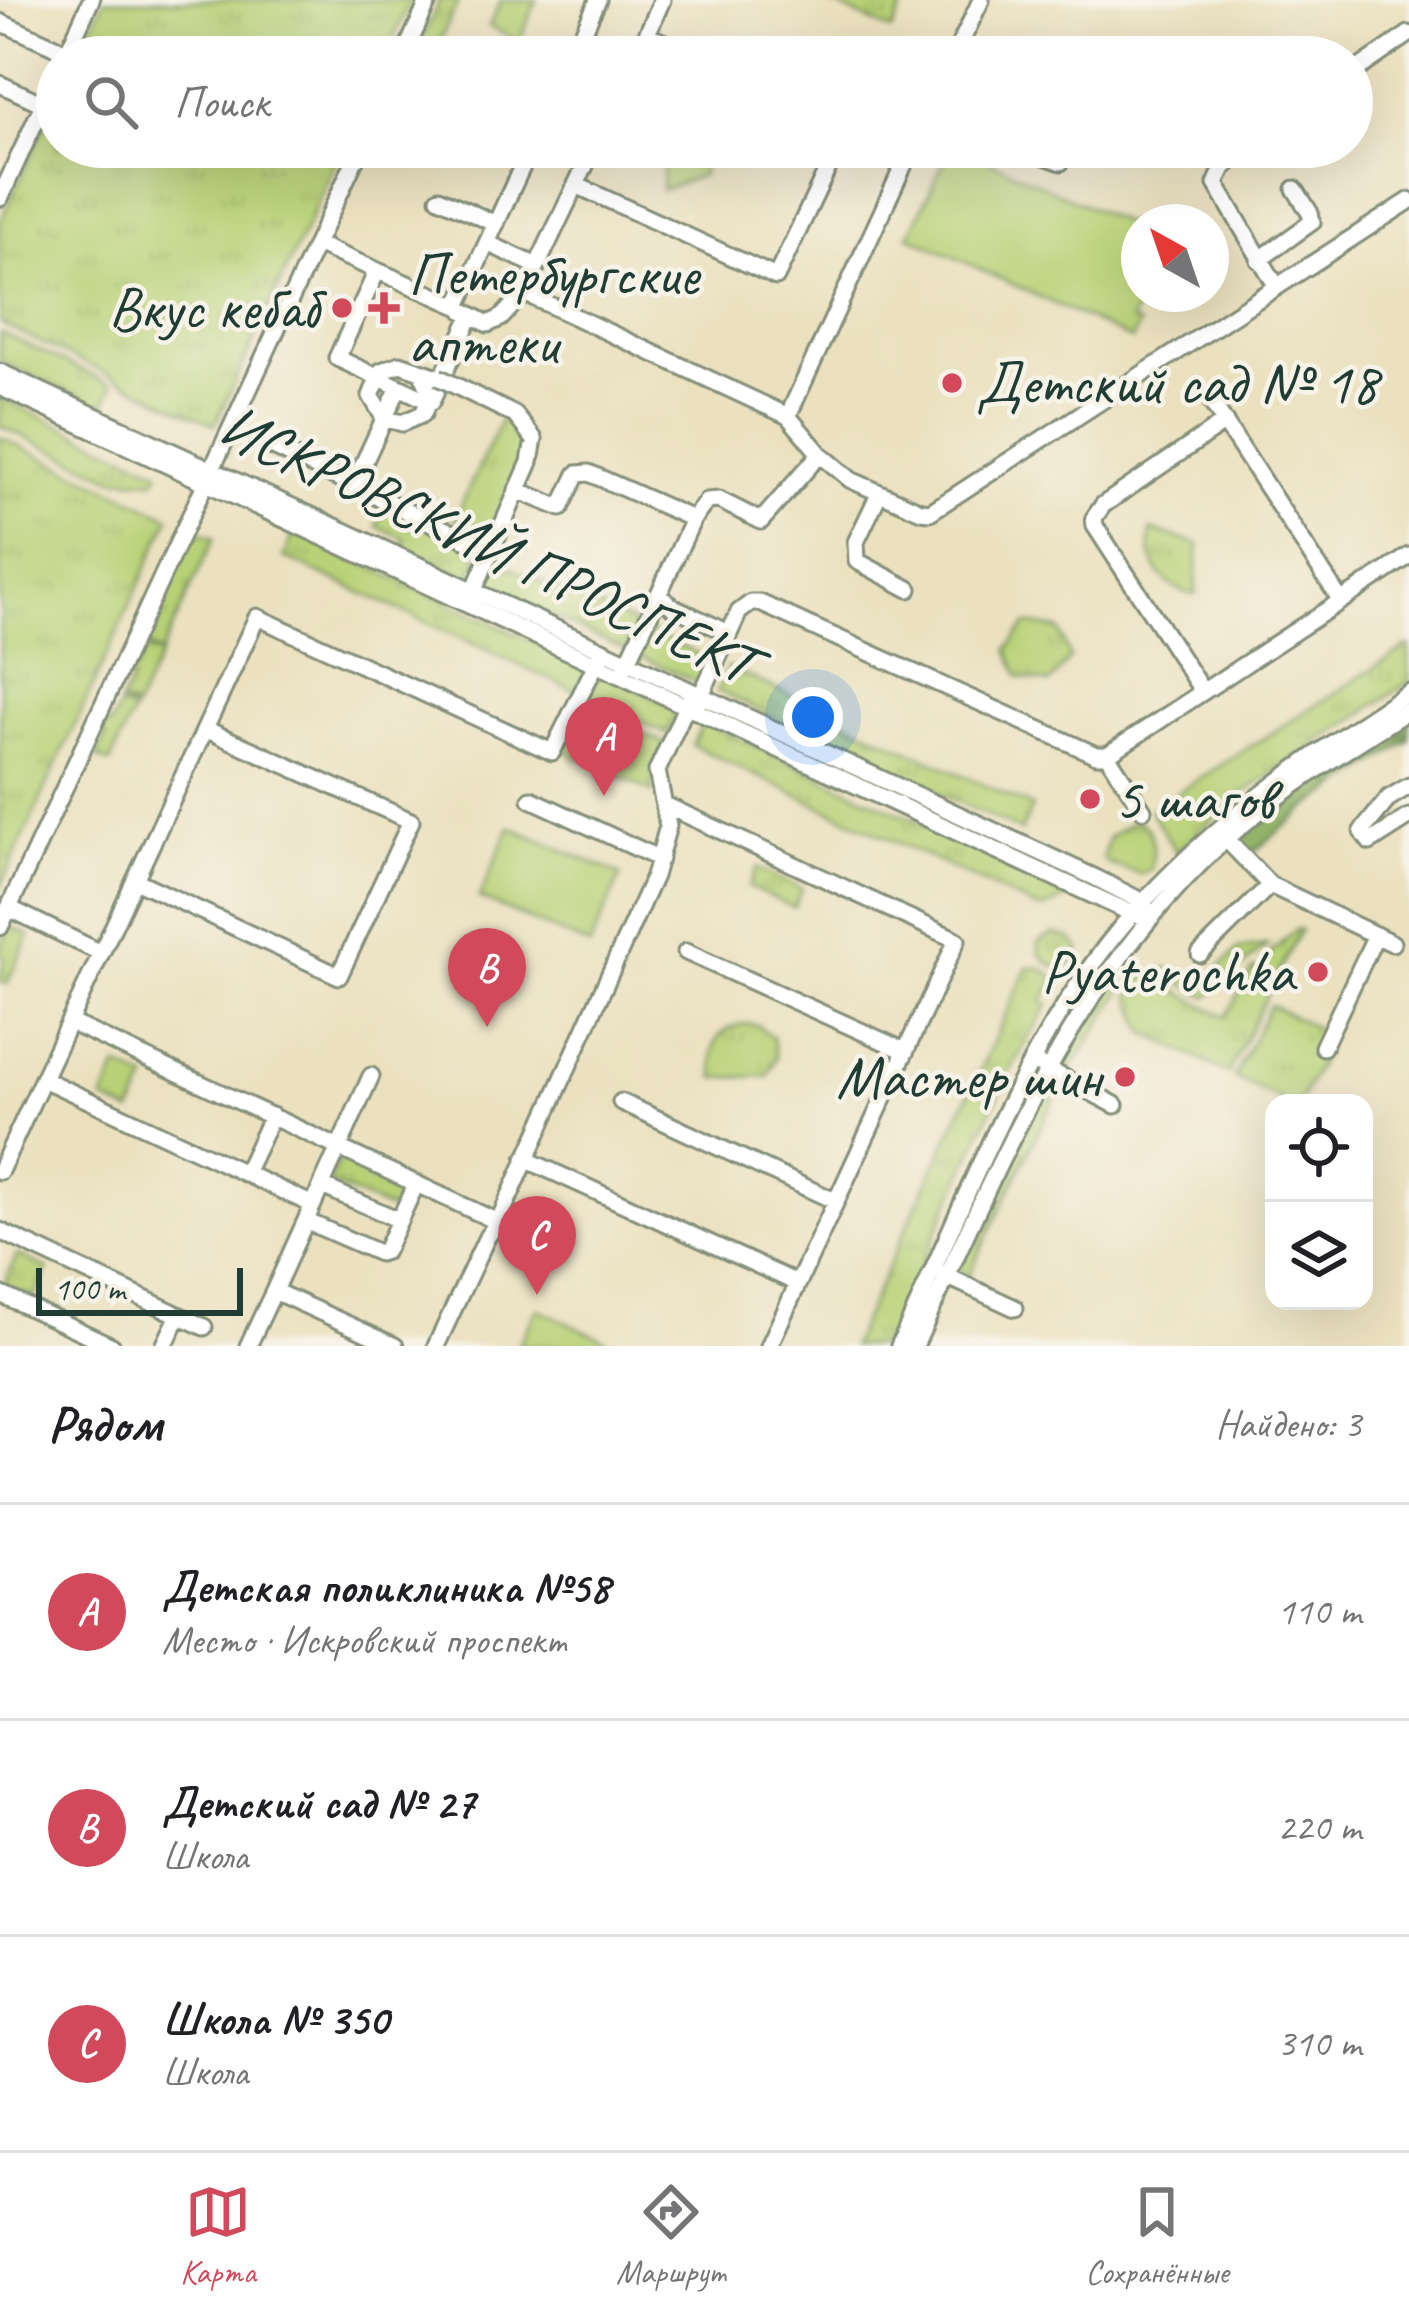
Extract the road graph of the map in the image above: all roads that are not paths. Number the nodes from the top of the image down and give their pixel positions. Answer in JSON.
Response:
{"nodes":[{"id":1,"x":91,"y":0,"type":"edge"},
{"id":2,"x":429,"y":0,"type":"edge"},
{"id":3,"x":598,"y":0,"type":"edge"},
{"id":4,"x":662,"y":0,"type":"edge"},
{"id":5,"x":981,"y":0,"type":"edge"},
{"id":6,"x":0,"y":22,"type":"edge"},
{"id":7,"x":1409,"y":34,"type":"edge"},
{"id":8,"x":647,"y":35,"type":"edge"},
{"id":9,"x":75,"y":36,"type":"edge"},
{"id":10,"x":413,"y":36,"type":"edge"},
{"id":11,"x":582,"y":36,"type":"edge"},
{"id":12,"x":964,"y":36,"type":"edge"},
{"id":13,"x":36,"y":40,"type":"edge"},
{"id":14,"x":1373,"y":59,"type":"edge"},
{"id":15,"x":0,"y":84,"type":"edge"},
{"id":16,"x":36,"y":100,"type":"edge"},
{"id":17,"x":36,"y":121,"type":"edge"},
{"id":18,"x":351,"y":168,"type":"edge"},
{"id":19,"x":521,"y":168,"type":"edge"},
{"id":20,"x":584,"y":168,"type":"edge"},
{"id":21,"x":828,"y":168,"type":"edge"},
{"id":22,"x":902,"y":168,"type":"edge"},
{"id":23,"x":1223,"y":168,"type":"edge"},
{"id":24,"x":576,"y":185,"type":"junction"},
{"id":25,"x":1295,"y":189,"type":"dead end"},
{"id":26,"x":0,"y":198,"type":"edge"},
{"id":27,"x":439,"y":198,"type":"dead end"},
{"id":28,"x":1409,"y":201,"type":"edge"},
{"id":29,"x":496,"y":224,"type":"junction"},
{"id":30,"x":487,"y":243,"type":"junction"},
{"id":31,"x":316,"y":244,"type":"junction"},
{"id":32,"x":1259,"y":260,"type":"junction"},
{"id":33,"x":537,"y":266,"type":"junction"},
{"id":34,"x":377,"y":271,"type":"junction"},
{"id":35,"x":1277,"y":287,"type":"junction"},
{"id":36,"x":524,"y":293,"type":"junction"},
{"id":37,"x":464,"y":311,"type":"junction"},
{"id":38,"x":0,"y":372,"type":"edge"},
{"id":39,"x":429,"y":374,"type":"dead end"},
{"id":40,"x":399,"y":387,"type":"junction"},
{"id":41,"x":0,"y":388,"type":"edge"},
{"id":42,"x":1212,"y":403,"type":"dead end"},
{"id":43,"x":788,"y":416,"type":"junction"},
{"id":44,"x":1225,"y":422,"type":"junction"},
{"id":45,"x":265,"y":443,"type":"dead end"},
{"id":46,"x":820,"y":454,"type":"junction"},
{"id":47,"x":209,"y":476,"type":"junction"},
{"id":48,"x":353,"y":486,"type":"junction"},
{"id":49,"x":517,"y":490,"type":"junction"},
{"id":50,"x":879,"y":494,"type":"junction"},
{"id":51,"x":693,"y":519,"type":"junction"},
{"id":52,"x":490,"y":551,"type":"junction"},
{"id":53,"x":1409,"y":556,"type":"edge"},
{"id":54,"x":909,"y":589,"type":"dead end"},
{"id":55,"x":658,"y":596,"type":"junction"},
{"id":56,"x":471,"y":597,"type":"junction"},
{"id":57,"x":1341,"y":601,"type":"junction"},
{"id":58,"x":729,"y":634,"type":"junction"},
{"id":59,"x":600,"y":657,"type":"junction"},
{"id":60,"x":625,"y":669,"type":"junction"},
{"id":61,"x":1202,"y":692,"type":"junction"},
{"id":62,"x":1409,"y":692,"type":"edge"},
{"id":63,"x":694,"y":700,"type":"junction"},
{"id":64,"x":1409,"y":710,"type":"edge"},
{"id":65,"x":205,"y":729,"type":"junction"},
{"id":66,"x":1108,"y":755,"type":"junction"},
{"id":67,"x":1409,"y":786,"type":"edge"},
{"id":68,"x":531,"y":799,"type":"dead end"},
{"id":69,"x":665,"y":805,"type":"junction"},
{"id":70,"x":1143,"y":810,"type":"dead end"},
{"id":71,"x":1409,"y":817,"type":"edge"},
{"id":72,"x":1226,"y":839,"type":"junction"},
{"id":73,"x":660,"y":859,"type":"junction"},
{"id":74,"x":135,"y":880,"type":"junction"},
{"id":75,"x":1270,"y":884,"type":"junction"},
{"id":76,"x":9,"y":908,"type":"junction"},
{"id":77,"x":1142,"y":910,"type":"junction"},
{"id":78,"x":0,"y":927,"type":"edge"},
{"id":79,"x":1376,"y":935,"type":"junction"},
{"id":80,"x":1392,"y":943,"type":"dead end"},
{"id":81,"x":686,"y":952,"type":"dead end"},
{"id":82,"x":101,"y":953,"type":"junction"},
{"id":83,"x":1200,"y":954,"type":"dead end"},
{"id":84,"x":69,"y":1022,"type":"junction"},
{"id":85,"x":1323,"y":1047,"type":"dead end"},
{"id":86,"x":905,"y":1051,"type":"junction"},
{"id":87,"x":1039,"y":1065,"type":"junction"},
{"id":88,"x":371,"y":1076,"type":"dead end"},
{"id":89,"x":43,"y":1078,"type":"junction"},
{"id":90,"x":621,"y":1102,"type":"dead end"},
{"id":91,"x":1115,"y":1105,"type":"dead end"},
{"id":92,"x":272,"y":1116,"type":"junction"},
{"id":93,"x":340,"y":1147,"type":"junction"},
{"id":94,"x":525,"y":1159,"type":"junction"},
{"id":95,"x":0,"y":1171,"type":"edge"},
{"id":96,"x":245,"y":1173,"type":"junction"},
{"id":97,"x":416,"y":1184,"type":"junction"},
{"id":98,"x":322,"y":1186,"type":"junction"},
{"id":99,"x":835,"y":1201,"type":"junction"},
{"id":100,"x":314,"y":1204,"type":"junction"},
{"id":101,"x":399,"y":1220,"type":"junction"},
{"id":102,"x":306,"y":1221,"type":"junction"},
{"id":103,"x":498,"y":1222,"type":"junction"},
{"id":104,"x":0,"y":1231,"type":"edge"},
{"id":105,"x":940,"y":1274,"type":"junction"},
{"id":106,"x":797,"y":1283,"type":"junction"},
{"id":107,"x":274,"y":1291,"type":"junction"},
{"id":108,"x":0,"y":1294,"type":"edge"},
{"id":109,"x":1015,"y":1308,"type":"dead end"},
{"id":110,"x":178,"y":1315,"type":"junction"},
{"id":111,"x":204,"y":1327,"type":"dead end"},
{"id":112,"x":112,"y":1346,"type":"edge"},
{"id":113,"x":164,"y":1346,"type":"edge"},
{"id":114,"x":248,"y":1346,"type":"edge"},
{"id":115,"x":395,"y":1346,"type":"edge"},
{"id":116,"x":436,"y":1346,"type":"edge"},
{"id":117,"x":769,"y":1346,"type":"edge"},
{"id":118,"x":899,"y":1346,"type":"edge"},
{"id":119,"x":915,"y":1346,"type":"edge"}],
"edges":[{"from":1,"to":9,"type":"street"},
{"from":2,"to":10,"type":"street"},
{"from":3,"to":11,"type":"street"},
{"from":4,"to":8,"type":"street"},
{"from":5,"to":12,"type":"street"},
{"from":6,"to":13,"type":"street"},
{"from":7,"to":14,"type":"street"},
{"from":15,"to":16,"type":"street"},
{"from":17,"to":26,"type":"street"},
{"from":18,"to":31,"type":"street"},
{"from":19,"to":29,"type":"street"},
{"from":20,"to":24,"type":"street"},
{"from":21,"to":24,"type":"street"},
{"from":22,"to":43,"type":"street"},
{"from":23,"to":32,"type":"street"},
{"from":24,"to":33,"type":"street"},
{"from":25,"to":32,"type":"street"},
{"from":27,"to":29,"type":"street"},
{"from":28,"to":35,"type":"street"},
{"from":29,"to":30,"type":"street"},
{"from":30,"to":33,"type":"street"},
{"from":30,"to":37,"type":"street"},
{"from":31,"to":34,"type":"street"},
{"from":31,"to":47,"type":"street"},
{"from":32,"to":35,"type":"street"},
{"from":33,"to":36,"type":"street"},
{"from":34,"to":37,"type":"street"},
{"from":34,"to":40,"type":"street"},
{"from":35,"to":50,"type":"street"},
{"from":36,"to":37,"type":"street"},
{"from":36,"to":43,"type":"street"},
{"from":37,"to":40,"type":"street"},
{"from":38,"to":47,"type":"street","name":"ИСКРОВСКИЙ ПРОСПЕКТ"},
{"from":39,"to":49,"type":"street","bridge":true},
{"from":40,"to":48,"type":"street"},
{"from":41,"to":47,"type":"street","name":"ИСКРОВСКИЙ ПРОСПЕКТ"},
{"from":42,"to":44,"type":"street"},
{"from":43,"to":46,"type":"street"},
{"from":44,"to":57,"type":"street"},
{"from":44,"to":61,"type":"street"},
{"from":45,"to":48,"type":"street"},
{"from":46,"to":50,"type":"street"},
{"from":46,"to":51,"type":"street"},
{"from":47,"to":56,"type":"street","name":"ИСКРОВСКИЙ ПРОСПЕКТ"},
{"from":47,"to":76,"type":"street"},
{"from":48,"to":52,"type":"street"},
{"from":49,"to":51,"type":"street"},
{"from":49,"to":52,"type":"street"},
{"from":50,"to":54,"type":"street"},
{"from":51,"to":55,"type":"street"},
{"from":52,"to":56,"type":"street"},
{"from":53,"to":57,"type":"street"},
{"from":55,"to":58,"type":"street"},
{"from":55,"to":60,"type":"street"},
{"from":56,"to":59,"type":"street","name":"ИСКРОВСКИЙ ПРОСПЕКТ"},
{"from":57,"to":61,"type":"street"},
{"from":58,"to":63,"type":"street"},
{"from":58,"to":66,"type":"street"},
{"from":59,"to":60,"type":"street","name":"ИСКРОВСКИЙ ПРОСПЕКТ"},
{"from":59,"to":65,"type":"street"},
{"from":60,"to":63,"type":"street","name":"ИСКРОВСКИЙ ПРОСПЕКТ"},
{"from":61,"to":66,"type":"street"},
{"from":62,"to":77,"type":"street"},
{"from":63,"to":69,"type":"street"},
{"from":63,"to":77,"type":"street","name":"ИСКРОВСКИЙ ПРОСПЕКТ"},
{"from":64,"to":72,"type":"street"},
{"from":65,"to":74,"type":"street"},
{"from":65,"to":74,"type":"street"},
{"from":66,"to":70,"type":"street"},
{"from":67,"to":71,"type":"street"},
{"from":68,"to":73,"type":"street"},
{"from":69,"to":73,"type":"street"},
{"from":69,"to":86,"type":"street"},
{"from":72,"to":75,"type":"street"},
{"from":72,"to":77,"type":"street"},
{"from":73,"to":94,"type":"street"},
{"from":74,"to":82,"type":"street"},
{"from":75,"to":79,"type":"street"},
{"from":75,"to":83,"type":"street"},
{"from":76,"to":78,"type":"street"},
{"from":76,"to":82,"type":"street"},
{"from":77,"to":87,"type":"street"},
{"from":79,"to":80,"type":"street"},
{"from":79,"to":85,"type":"street"},
{"from":81,"to":86,"type":"street"},
{"from":82,"to":84,"type":"street"},
{"from":84,"to":89,"type":"street"},
{"from":84,"to":92,"type":"street"},
{"from":86,"to":99,"type":"street"},
{"from":87,"to":91,"type":"street"},
{"from":87,"to":105,"type":"street"},
{"from":88,"to":93,"type":"street"},
{"from":89,"to":95,"type":"street"},
{"from":89,"to":96,"type":"street"},
{"from":90,"to":99,"type":"street"},
{"from":92,"to":93,"type":"street"},
{"from":92,"to":96,"type":"street"},
{"from":93,"to":97,"type":"street"},
{"from":93,"to":98,"type":"street"},
{"from":94,"to":103,"type":"street"},
{"from":94,"to":106,"type":"street"},
{"from":96,"to":100,"type":"street"},
{"from":97,"to":101,"type":"street"},
{"from":97,"to":103,"type":"street"},
{"from":98,"to":100,"type":"street"},
{"from":98,"to":101,"type":"street"},
{"from":99,"to":106,"type":"street"},
{"from":100,"to":102,"type":"street"},
{"from":101,"to":102,"type":"street"},
{"from":102,"to":107,"type":"street"},
{"from":103,"to":116,"type":"street"},
{"from":104,"to":110,"type":"street"},
{"from":105,"to":109,"type":"street"},
{"from":105,"to":118,"type":"street"},
{"from":105,"to":119,"type":"street"},
{"from":106,"to":117,"type":"street"},
{"from":107,"to":114,"type":"street"},
{"from":107,"to":115,"type":"street"},
{"from":108,"to":112,"type":"street"},
{"from":110,"to":111,"type":"street"},
{"from":110,"to":113,"type":"street"}]}
